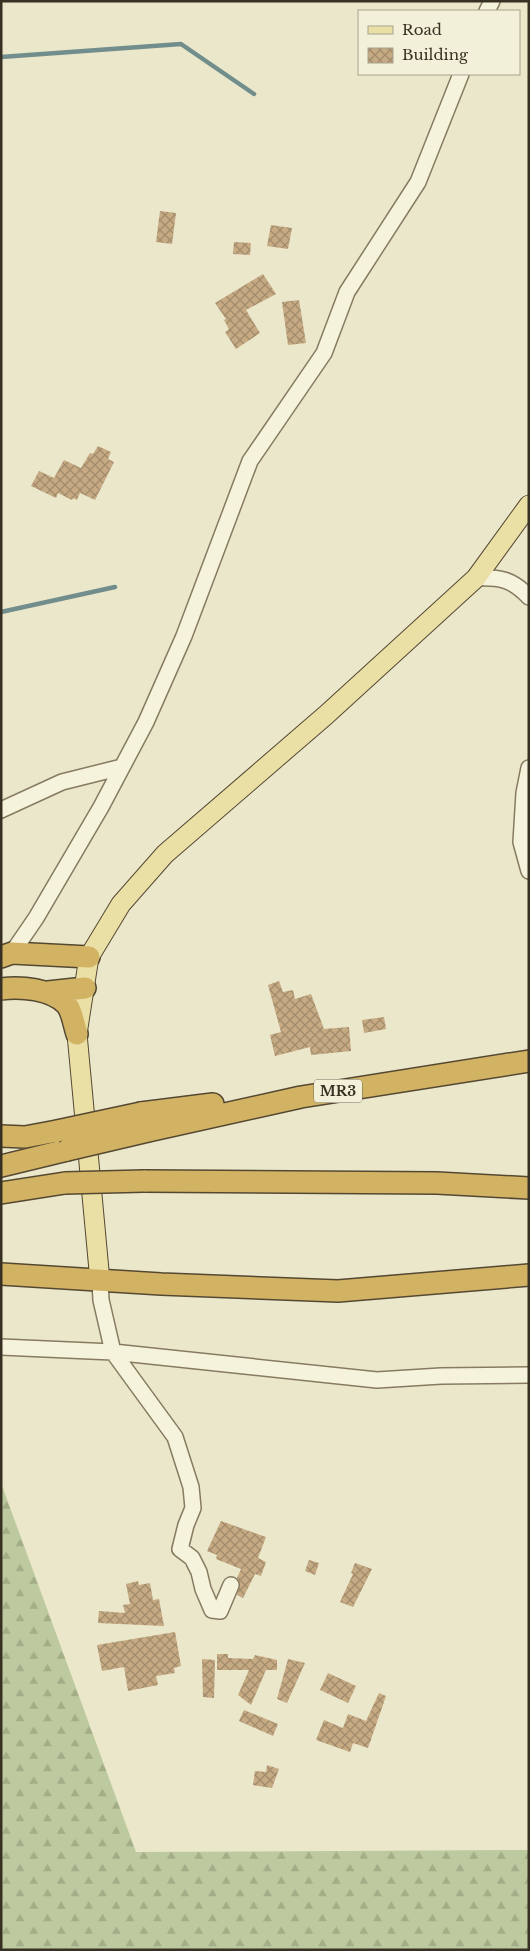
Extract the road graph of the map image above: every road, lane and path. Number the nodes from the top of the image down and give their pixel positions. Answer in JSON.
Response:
{"nodes":[{"id":1,"x":461,"y":75,"type":"edge"},
{"id":2,"x":529,"y":506,"type":"edge"},
{"id":3,"x":476,"y":578,"type":"junction"},
{"id":4,"x":529,"y":597,"type":"edge"},
{"id":5,"x":122,"y":767,"type":"junction"},
{"id":6,"x":529,"y":768,"type":"edge"},
{"id":7,"x":1,"y":810,"type":"edge"},
{"id":8,"x":529,"y":871,"type":"edge"},
{"id":9,"x":6,"y":955,"type":"edge"},
{"id":10,"x":89,"y":957,"type":"junction"},
{"id":11,"x":85,"y":988,"type":"junction"},
{"id":12,"x":1,"y":989,"type":"edge"},
{"id":13,"x":48,"y":992,"type":"junction"},
{"id":14,"x":77,"y":1034,"type":"junction"},
{"id":15,"x":529,"y":1062,"type":"edge"},
{"id":16,"x":145,"y":1122,"type":"junction"},
{"id":17,"x":1,"y":1136,"type":"edge"},
{"id":18,"x":1,"y":1166,"type":"edge"},
{"id":19,"x":529,"y":1188,"type":"edge"},
{"id":20,"x":1,"y":1193,"type":"edge"},
{"id":21,"x":1,"y":1274,"type":"edge"},
{"id":22,"x":529,"y":1275,"type":"edge"},
{"id":23,"x":100,"y":1281,"type":"junction"},
{"id":24,"x":1,"y":1347,"type":"edge"},
{"id":25,"x":113,"y":1352,"type":"junction"},
{"id":26,"x":529,"y":1375,"type":"edge"},
{"id":27,"x":231,"y":1585,"type":"dead end"}],
"edges":[{"from":1,"to":5,"type":"street"},
{"from":2,"to":3,"type":"main road"},
{"from":3,"to":4,"type":"street"},
{"from":3,"to":10,"type":"main road"},
{"from":5,"to":7,"type":"street"},
{"from":5,"to":9,"type":"street"},
{"from":6,"to":8,"type":"street"},
{"from":9,"to":10,"type":"highway"},
{"from":10,"to":11,"type":"main road"},
{"from":11,"to":13,"type":"highway"},
{"from":11,"to":14,"type":"main road"},
{"from":12,"to":13,"type":"highway"},
{"from":13,"to":14,"type":"highway"},
{"from":14,"to":23,"type":"main road"},
{"from":15,"to":16,"type":"highway","number":"MR3"},
{"from":16,"to":17,"type":"highway","bridge":true},
{"from":16,"to":18,"type":"highway","number":"MR3","bridge":true},
{"from":19,"to":20,"type":"highway","bridge":true},
{"from":21,"to":23,"type":"highway"},
{"from":22,"to":23,"type":"highway"},
{"from":23,"to":25,"type":"street"},
{"from":24,"to":25,"type":"street"},
{"from":25,"to":26,"type":"street"},
{"from":25,"to":27,"type":"street"}]}
